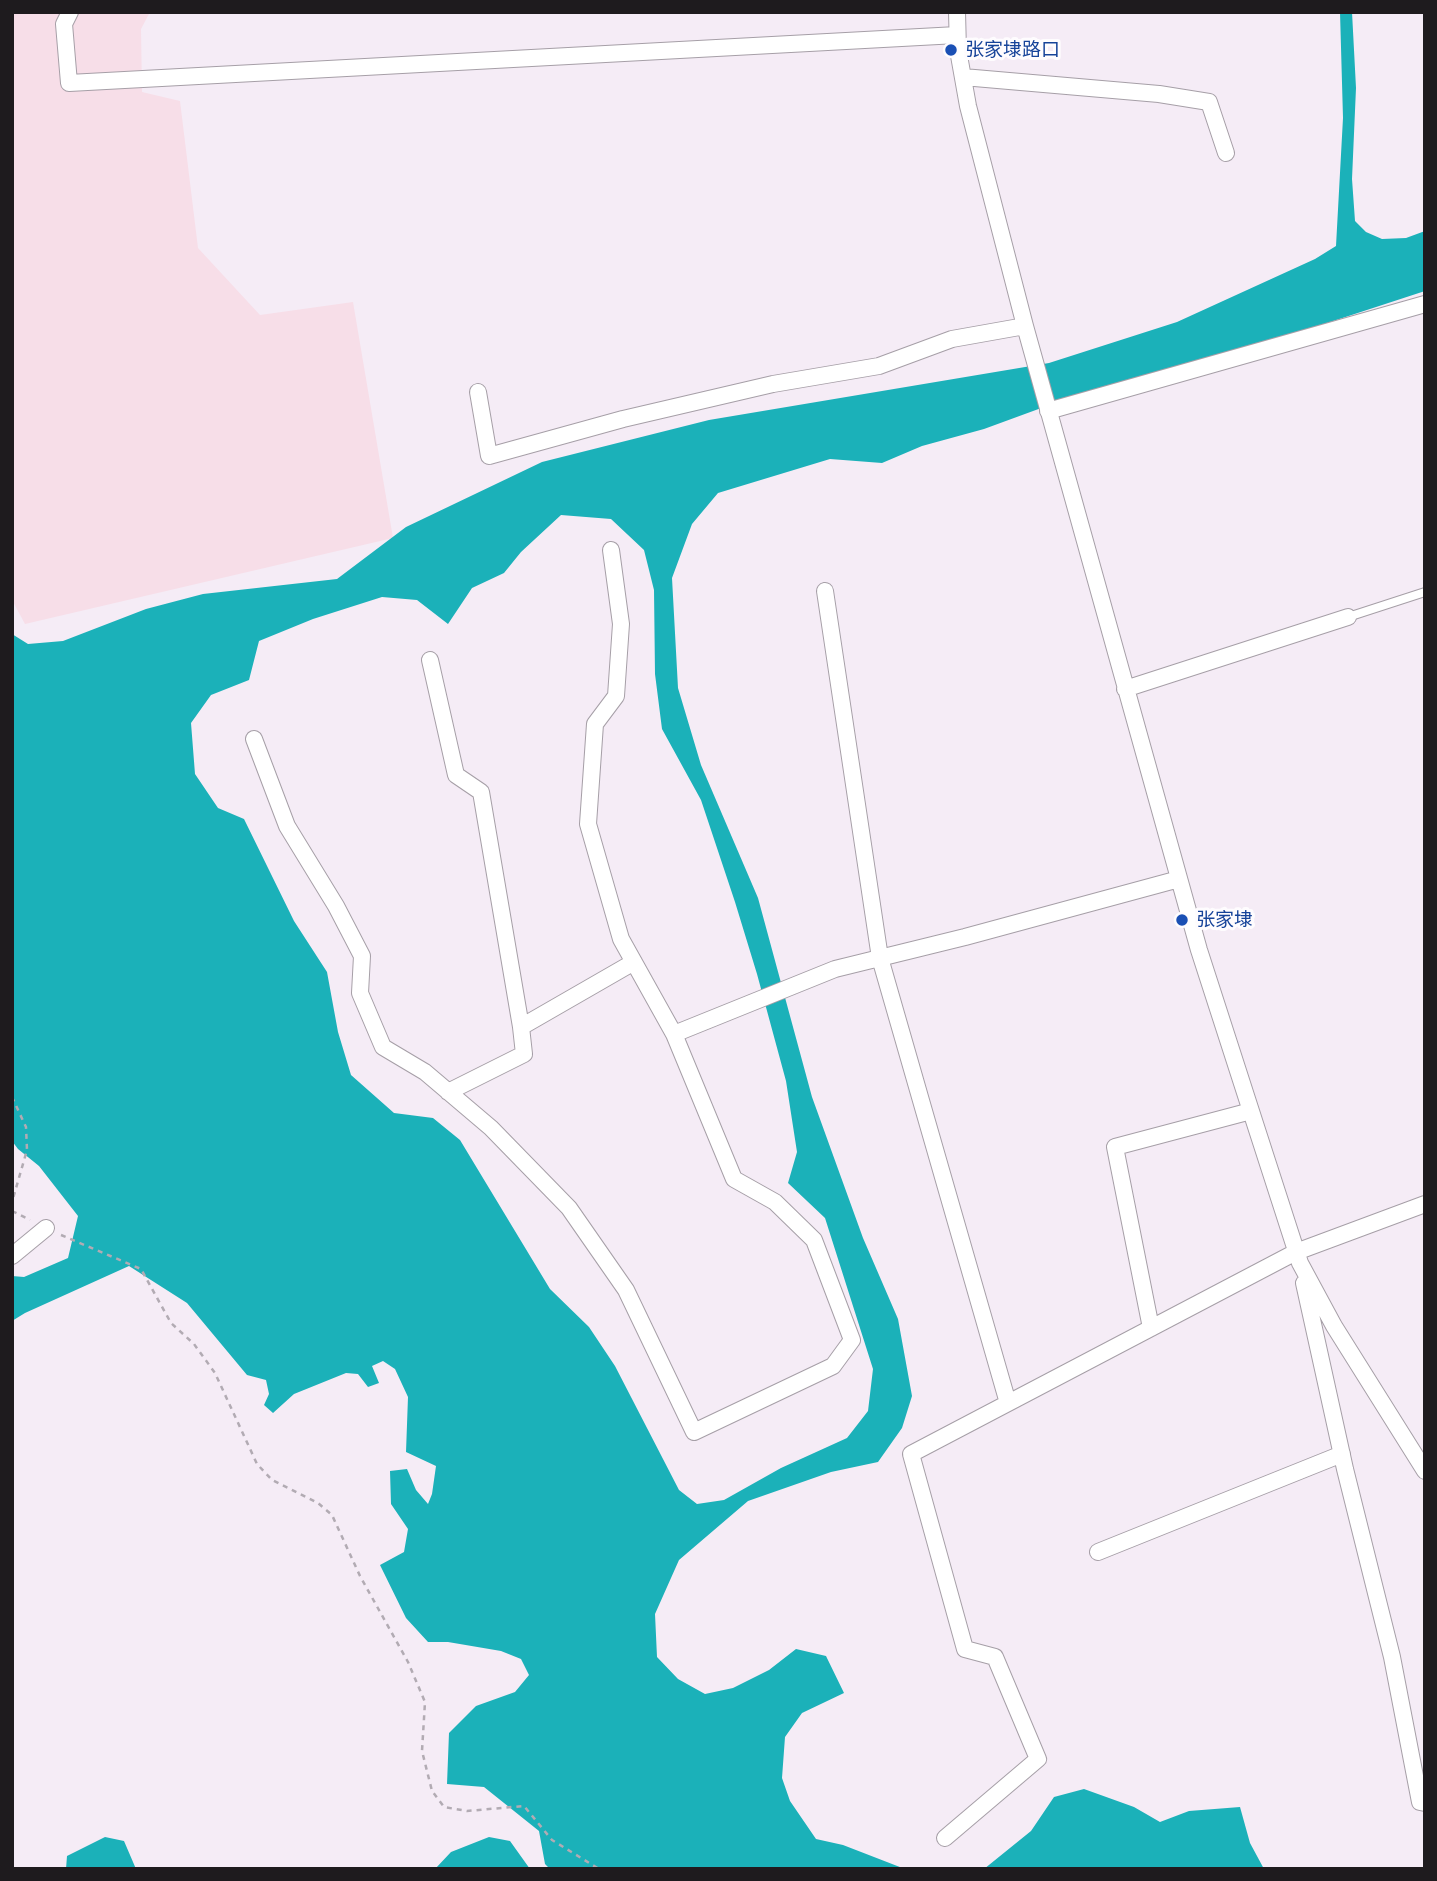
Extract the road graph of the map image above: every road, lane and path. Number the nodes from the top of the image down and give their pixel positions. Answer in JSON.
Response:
{"nodes":[{"id":1,"x":70,"y":12,"type":"edge"},
{"id":2,"x":957,"y":12,"type":"edge"},
{"id":3,"x":957,"y":35,"type":"junction"},
{"id":4,"x":963,"y":77,"type":"junction"},
{"id":5,"x":1226,"y":153,"type":"dead end"},
{"id":6,"x":1425,"y":303,"type":"edge"},
{"id":7,"x":1025,"y":326,"type":"junction"},
{"id":8,"x":478,"y":392,"type":"dead end"},
{"id":9,"x":1048,"y":411,"type":"junction"},
{"id":10,"x":611,"y":550,"type":"dead end"},
{"id":11,"x":825,"y":591,"type":"dead end"},
{"id":12,"x":1425,"y":592,"type":"edge"},
{"id":13,"x":1348,"y":617,"type":"joint"},
{"id":14,"x":430,"y":660,"type":"dead end"},
{"id":15,"x":1125,"y":689,"type":"junction"},
{"id":16,"x":254,"y":739,"type":"dead end"},
{"id":17,"x":1179,"y":879,"type":"junction"},
{"id":18,"x":880,"y":957,"type":"junction"},
{"id":19,"x":634,"y":962,"type":"junction"},
{"id":20,"x":521,"y":1027,"type":"junction"},
{"id":21,"x":674,"y":1034,"type":"junction"},
{"id":22,"x":448,"y":1092,"type":"junction"},
{"id":23,"x":12,"y":1097,"type":"edge"},
{"id":24,"x":1251,"y":1111,"type":"junction"},
{"id":25,"x":12,"y":1202,"type":"edge"},
{"id":26,"x":1425,"y":1204,"type":"edge"},
{"id":27,"x":12,"y":1211,"type":"edge"},
{"id":28,"x":46,"y":1228,"type":"junction"},
{"id":29,"x":12,"y":1256,"type":"edge"},
{"id":30,"x":1298,"y":1258,"type":"junction"},
{"id":31,"x":1151,"y":1328,"type":"junction"},
{"id":32,"x":1008,"y":1403,"type":"junction"},
{"id":33,"x":1342,"y":1454,"type":"junction"},
{"id":34,"x":1425,"y":1471,"type":"edge"},
{"id":35,"x":1098,"y":1552,"type":"dead end"},
{"id":36,"x":1425,"y":1803,"type":"edge"},
{"id":37,"x":945,"y":1838,"type":"dead end"},
{"id":38,"x":599,"y":1869,"type":"edge"}],
"edges":[{"from":1,"to":3,"type":"street"},
{"from":2,"to":3,"type":"street"},
{"from":3,"to":4,"type":"street"},
{"from":4,"to":5,"type":"street"},
{"from":4,"to":7,"type":"street"},
{"from":6,"to":9,"type":"street"},
{"from":7,"to":8,"type":"street"},
{"from":7,"to":9,"type":"street"},
{"from":9,"to":15,"type":"street"},
{"from":10,"to":19,"type":"street"},
{"from":11,"to":18,"type":"street"},
{"from":12,"to":13,"type":"lane"},
{"from":13,"to":15,"type":"street"},
{"from":14,"to":20,"type":"street"},
{"from":15,"to":17,"type":"street"},
{"from":16,"to":22,"type":"street"},
{"from":17,"to":18,"type":"street"},
{"from":17,"to":24,"type":"street"},
{"from":18,"to":21,"type":"street"},
{"from":18,"to":32,"type":"street"},
{"from":19,"to":20,"type":"street"},
{"from":19,"to":21,"type":"street"},
{"from":20,"to":22,"type":"street"},
{"from":21,"to":22,"type":"street"},
{"from":23,"to":25,"type":"path"},
{"from":24,"to":30,"type":"street"},
{"from":24,"to":31,"type":"street"},
{"from":26,"to":30,"type":"street"},
{"from":27,"to":28,"type":"path"},
{"from":28,"to":29,"type":"street"},
{"from":28,"to":38,"type":"path"},
{"from":30,"to":31,"type":"street"},
{"from":30,"to":33,"type":"street"},
{"from":30,"to":34,"type":"street"},
{"from":31,"to":32,"type":"street"},
{"from":32,"to":37,"type":"street"},
{"from":33,"to":35,"type":"street"},
{"from":33,"to":36,"type":"street"}]}
